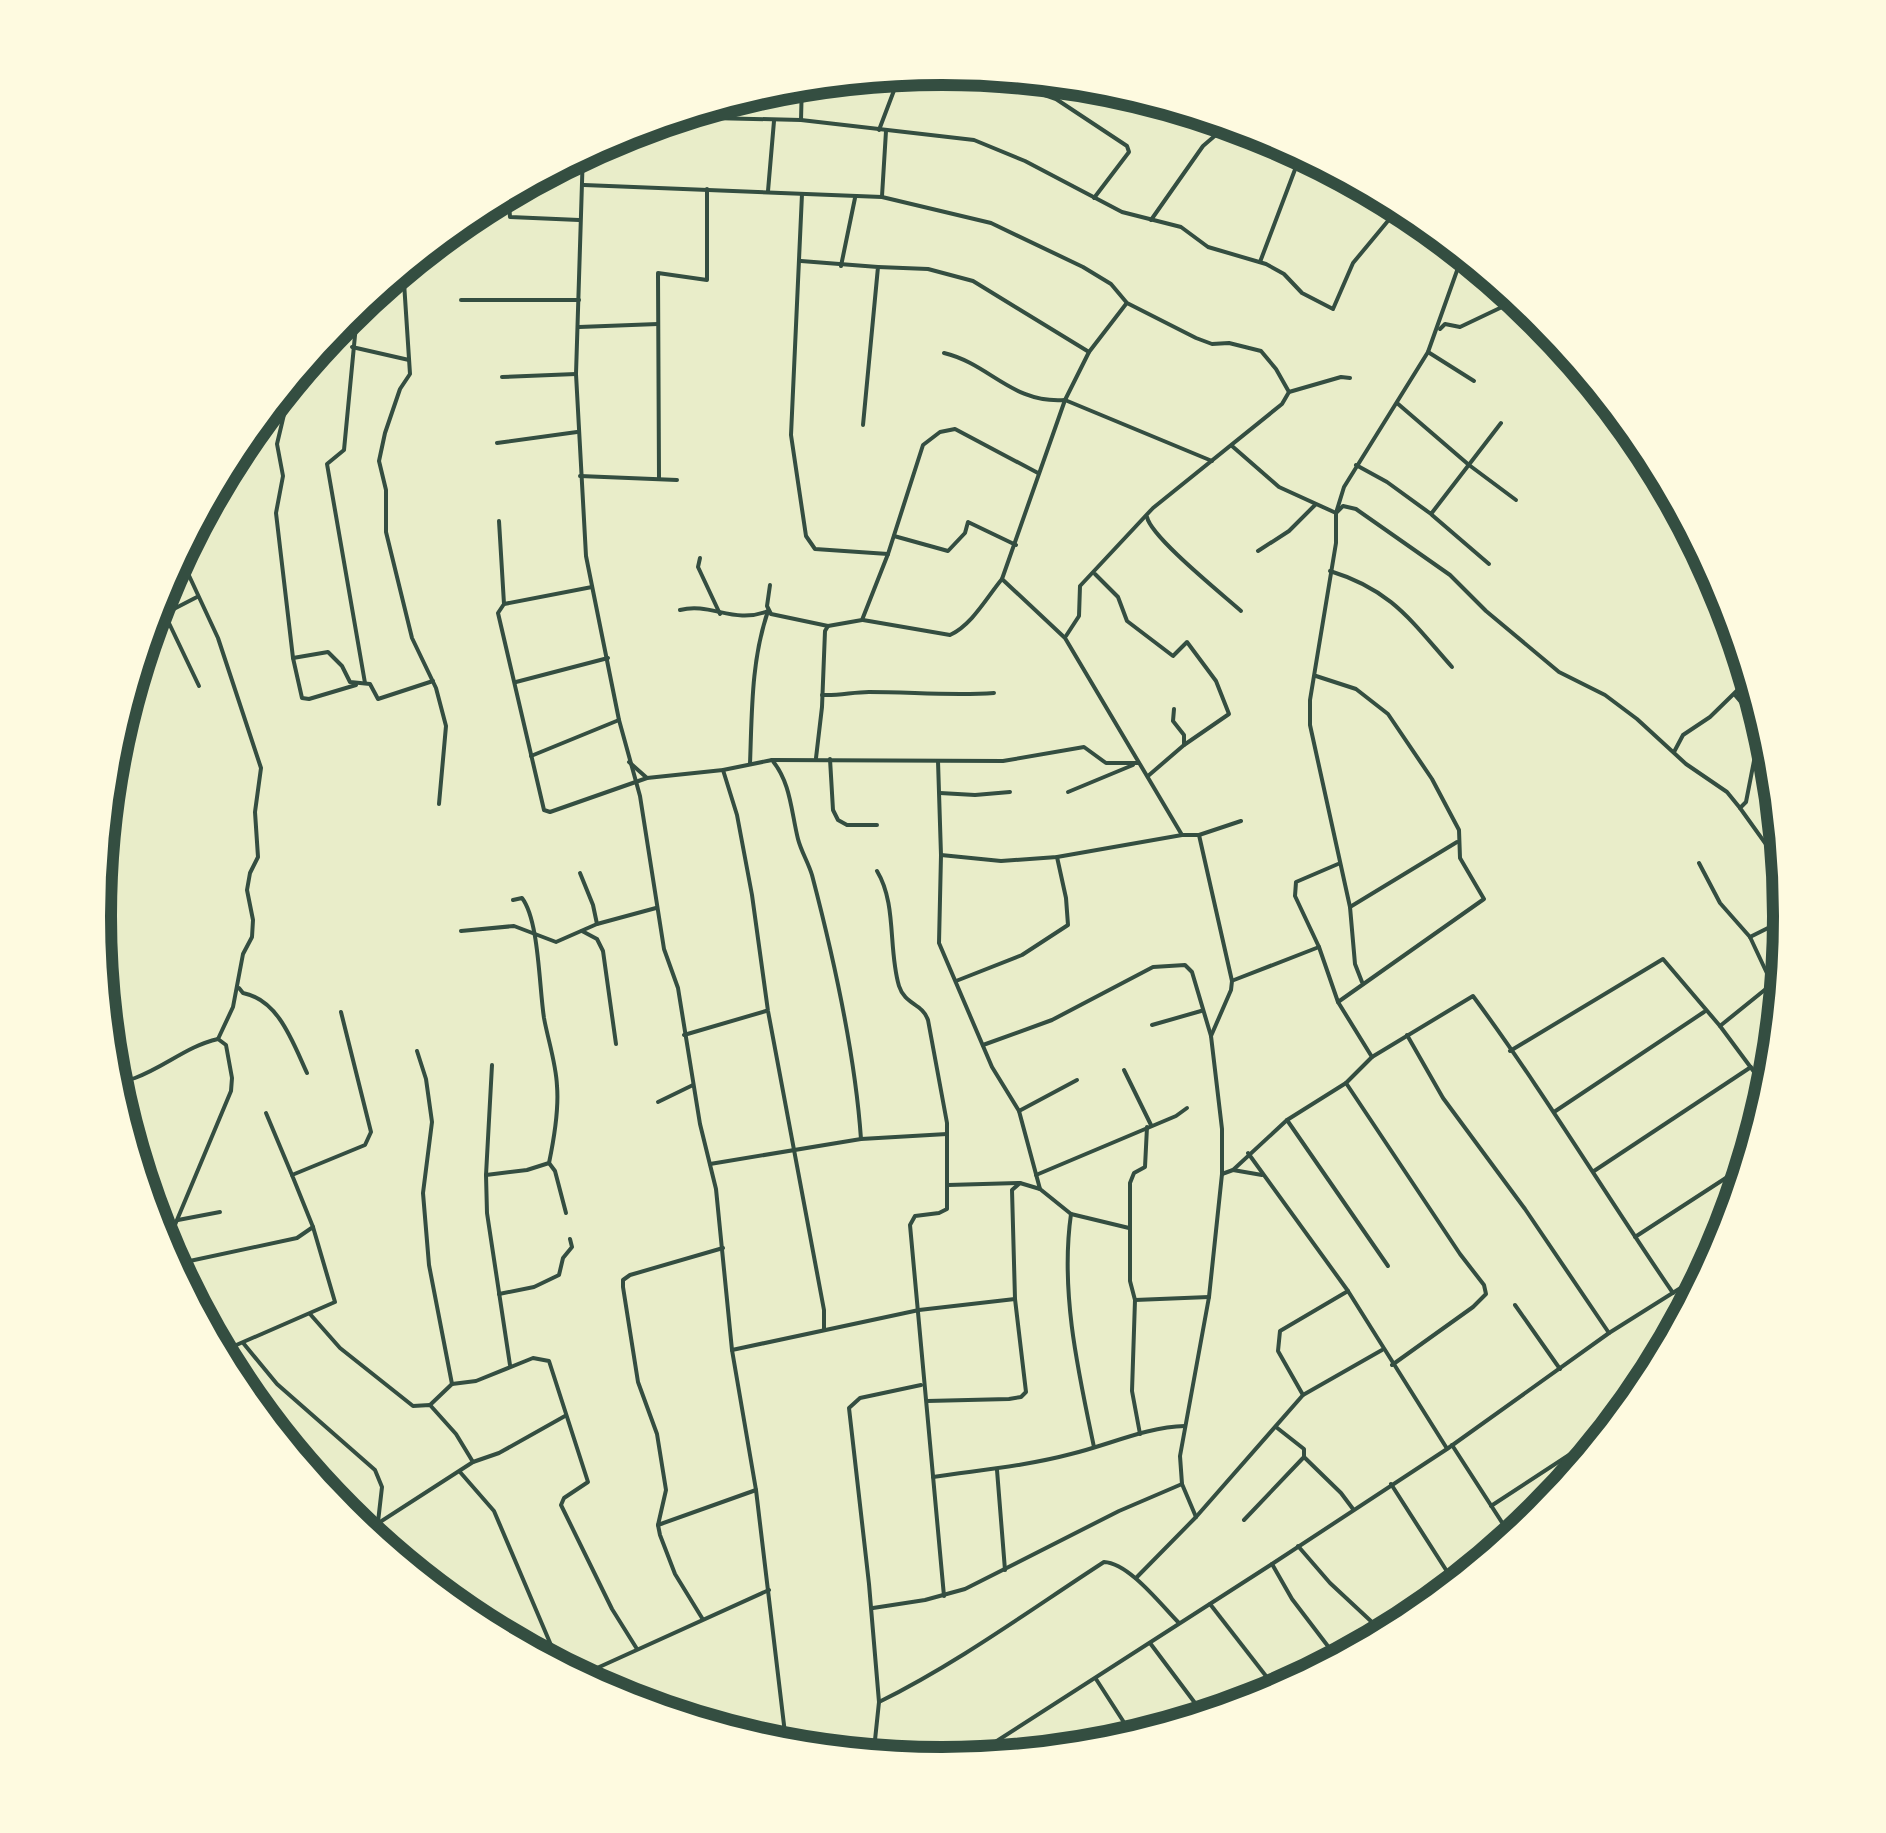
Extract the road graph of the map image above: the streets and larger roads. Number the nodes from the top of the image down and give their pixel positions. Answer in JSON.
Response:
{"nodes":[{"id":1,"x":897,"y":87,"type":"edge"},
{"id":2,"x":1031,"y":90,"type":"edge"},
{"id":3,"x":802,"y":98,"type":"edge"},
{"id":4,"x":729,"y":113,"type":"edge"},
{"id":5,"x":713,"y":118,"type":"edge"},
{"id":6,"x":729,"y":118,"type":"junction"},
{"id":7,"x":774,"y":120,"type":"junction"},
{"id":8,"x":801,"y":120,"type":"junction"},
{"id":9,"x":882,"y":130,"type":"junction"},
{"id":10,"x":1219,"y":132,"type":"edge"},
{"id":11,"x":1297,"y":164,"type":"edge"},
{"id":12,"x":582,"y":168,"type":"edge"},
{"id":13,"x":582,"y":184,"type":"junction"},
{"id":14,"x":708,"y":188,"type":"junction"},
{"id":15,"x":768,"y":191,"type":"junction"},
{"id":16,"x":802,"y":194,"type":"junction"},
{"id":17,"x":882,"y":197,"type":"junction"},
{"id":18,"x":855,"y":198,"type":"junction"},
{"id":19,"x":1094,"y":198,"type":"junction"},
{"id":20,"x":509,"y":207,"type":"edge"},
{"id":21,"x":1392,"y":217,"type":"edge"},
{"id":22,"x":579,"y":220,"type":"junction"},
{"id":23,"x":1150,"y":220,"type":"junction"},
{"id":24,"x":801,"y":261,"type":"junction"},
{"id":25,"x":1260,"y":262,"type":"junction"},
{"id":26,"x":1459,"y":265,"type":"edge"},
{"id":27,"x":841,"y":266,"type":"junction"},
{"id":28,"x":878,"y":267,"type":"junction"},
{"id":29,"x":404,"y":284,"type":"edge"},
{"id":30,"x":460,"y":300,"type":"dead end"},
{"id":31,"x":579,"y":300,"type":"junction"},
{"id":32,"x":1127,"y":303,"type":"junction"},
{"id":33,"x":1506,"y":305,"type":"edge"},
{"id":34,"x":658,"y":324,"type":"junction"},
{"id":35,"x":578,"y":327,"type":"junction"},
{"id":36,"x":354,"y":330,"type":"edge"},
{"id":37,"x":1438,"y":330,"type":"junction"},
{"id":38,"x":352,"y":347,"type":"junction"},
{"id":39,"x":1090,"y":352,"type":"junction"},
{"id":40,"x":1428,"y":352,"type":"junction"},
{"id":41,"x":944,"y":353,"type":"dead end"},
{"id":42,"x":409,"y":360,"type":"junction"},
{"id":43,"x":576,"y":374,"type":"junction"},
{"id":44,"x":502,"y":378,"type":"dead end"},
{"id":45,"x":1350,"y":378,"type":"dead end"},
{"id":46,"x":1474,"y":382,"type":"dead end"},
{"id":47,"x":1289,"y":392,"type":"junction"},
{"id":48,"x":1065,"y":400,"type":"junction"},
{"id":49,"x":1398,"y":404,"type":"junction"},
{"id":50,"x":286,"y":407,"type":"edge"},
{"id":51,"x":1501,"y":423,"type":"dead end"},
{"id":52,"x":863,"y":424,"type":"dead end"},
{"id":53,"x":577,"y":432,"type":"junction"},
{"id":54,"x":497,"y":443,"type":"dead end"},
{"id":55,"x":1232,"y":446,"type":"junction"},
{"id":56,"x":1212,"y":461,"type":"junction"},
{"id":57,"x":1470,"y":465,"type":"junction"},
{"id":58,"x":1356,"y":466,"type":"junction"},
{"id":59,"x":1039,"y":473,"type":"junction"},
{"id":60,"x":580,"y":476,"type":"junction"},
{"id":61,"x":659,"y":480,"type":"junction"},
{"id":62,"x":677,"y":480,"type":"dead end"},
{"id":63,"x":1516,"y":500,"type":"dead end"},
{"id":64,"x":1316,"y":506,"type":"junction"},
{"id":65,"x":1336,"y":513,"type":"junction"},
{"id":66,"x":1431,"y":514,"type":"junction"},
{"id":67,"x":1147,"y":517,"type":"junction"},
{"id":68,"x":499,"y":521,"type":"dead end"},
{"id":69,"x":894,"y":536,"type":"junction"},
{"id":70,"x":1016,"y":545,"type":"junction"},
{"id":71,"x":1258,"y":551,"type":"dead end"},
{"id":72,"x":888,"y":554,"type":"junction"},
{"id":73,"x":700,"y":558,"type":"dead end"},
{"id":74,"x":1489,"y":564,"type":"dead end"},
{"id":75,"x":1330,"y":571,"type":"junction"},
{"id":76,"x":187,"y":572,"type":"edge"},
{"id":77,"x":1094,"y":574,"type":"junction"},
{"id":78,"x":1002,"y":579,"type":"junction"},
{"id":79,"x":770,"y":585,"type":"dead end"},
{"id":80,"x":592,"y":587,"type":"junction"},
{"id":81,"x":197,"y":597,"type":"junction"},
{"id":82,"x":504,"y":604,"type":"junction"},
{"id":83,"x":680,"y":610,"type":"dead end"},
{"id":84,"x":170,"y":611,"type":"edge"},
{"id":85,"x":768,"y":611,"type":"junction"},
{"id":86,"x":1241,"y":612,"type":"dead end"},
{"id":87,"x":720,"y":614,"type":"junction"},
{"id":88,"x":168,"y":617,"type":"edge"},
{"id":89,"x":862,"y":620,"type":"junction"},
{"id":90,"x":828,"y":626,"type":"junction"},
{"id":91,"x":1064,"y":638,"type":"junction"},
{"id":92,"x":293,"y":658,"type":"junction"},
{"id":93,"x":608,"y":658,"type":"junction"},
{"id":94,"x":1452,"y":668,"type":"dead end"},
{"id":95,"x":1316,"y":676,"type":"junction"},
{"id":96,"x":433,"y":681,"type":"junction"},
{"id":97,"x":365,"y":683,"type":"junction"},
{"id":98,"x":514,"y":683,"type":"junction"},
{"id":99,"x":356,"y":685,"type":"junction"},
{"id":100,"x":199,"y":686,"type":"dead end"},
{"id":101,"x":1742,"y":687,"type":"edge"},
{"id":102,"x":994,"y":693,"type":"dead end"},
{"id":103,"x":822,"y":694,"type":"junction"},
{"id":104,"x":1734,"y":695,"type":"junction"},
{"id":105,"x":1174,"y":708,"type":"dead end"},
{"id":106,"x":1749,"y":711,"type":"edge"},
{"id":107,"x":619,"y":720,"type":"junction"},
{"id":108,"x":1184,"y":745,"type":"junction"},
{"id":109,"x":1757,"y":746,"type":"edge"},
{"id":110,"x":1674,"y":752,"type":"junction"},
{"id":111,"x":530,"y":756,"type":"junction"},
{"id":112,"x":816,"y":758,"type":"junction"},
{"id":113,"x":830,"y":759,"type":"junction"},
{"id":114,"x":772,"y":760,"type":"junction"},
{"id":115,"x":938,"y":761,"type":"junction"},
{"id":116,"x":629,"y":762,"type":"junction"},
{"id":117,"x":1138,"y":763,"type":"junction"},
{"id":118,"x":750,"y":764,"type":"junction"},
{"id":119,"x":723,"y":770,"type":"junction"},
{"id":120,"x":1148,"y":776,"type":"junction"},
{"id":121,"x":647,"y":778,"type":"junction"},
{"id":122,"x":636,"y":782,"type":"junction"},
{"id":123,"x":1010,"y":792,"type":"dead end"},
{"id":124,"x":1068,"y":792,"type":"dead end"},
{"id":125,"x":940,"y":793,"type":"junction"},
{"id":126,"x":439,"y":804,"type":"dead end"},
{"id":127,"x":1740,"y":808,"type":"junction"},
{"id":128,"x":1241,"y":821,"type":"dead end"},
{"id":129,"x":877,"y":825,"type":"dead end"},
{"id":130,"x":1182,"y":834,"type":"junction"},
{"id":131,"x":1199,"y":835,"type":"junction"},
{"id":132,"x":1459,"y":841,"type":"junction"},
{"id":133,"x":1772,"y":851,"type":"edge"},
{"id":134,"x":941,"y":855,"type":"junction"},
{"id":135,"x":1057,"y":857,"type":"junction"},
{"id":136,"x":1698,"y":862,"type":"dead end"},
{"id":137,"x":1338,"y":864,"type":"junction"},
{"id":138,"x":877,"y":871,"type":"dead end"},
{"id":139,"x":580,"y":873,"type":"dead end"},
{"id":140,"x":513,"y":900,"type":"dead end"},
{"id":141,"x":1350,"y":907,"type":"junction"},
{"id":142,"x":656,"y":908,"type":"junction"},
{"id":143,"x":597,"y":924,"type":"junction"},
{"id":144,"x":1774,"y":925,"type":"edge"},
{"id":145,"x":581,"y":930,"type":"junction"},
{"id":146,"x":461,"y":932,"type":"dead end"},
{"id":147,"x":532,"y":932,"type":"junction"},
{"id":148,"x":1750,"y":937,"type":"junction"},
{"id":149,"x":1318,"y":947,"type":"junction"},
{"id":150,"x":955,"y":981,"type":"junction"},
{"id":151,"x":1232,"y":981,"type":"junction"},
{"id":152,"x":1362,"y":982,"type":"junction"},
{"id":153,"x":1772,"y":984,"type":"joint"},
{"id":154,"x":239,"y":988,"type":"junction"},
{"id":155,"x":1338,"y":1002,"type":"junction"},
{"id":156,"x":768,"y":1011,"type":"junction"},
{"id":157,"x":1202,"y":1011,"type":"junction"},
{"id":158,"x":1705,"y":1011,"type":"junction"},
{"id":159,"x":341,"y":1012,"type":"dead end"},
{"id":160,"x":1152,"y":1025,"type":"dead end"},
{"id":161,"x":1720,"y":1026,"type":"junction"},
{"id":162,"x":1407,"y":1034,"type":"junction"},
{"id":163,"x":684,"y":1035,"type":"junction"},
{"id":164,"x":1211,"y":1036,"type":"junction"},
{"id":165,"x":218,"y":1039,"type":"junction"},
{"id":166,"x":616,"y":1044,"type":"dead end"},
{"id":167,"x":984,"y":1046,"type":"junction"},
{"id":168,"x":1510,"y":1050,"type":"junction"},
{"id":169,"x":417,"y":1052,"type":"dead end"},
{"id":170,"x":1372,"y":1057,"type":"junction"},
{"id":171,"x":492,"y":1065,"type":"dead end"},
{"id":172,"x":1751,"y":1067,"type":"junction"},
{"id":173,"x":1124,"y":1070,"type":"dead end"},
{"id":174,"x":307,"y":1073,"type":"dead end"},
{"id":175,"x":1759,"y":1078,"type":"edge"},
{"id":176,"x":127,"y":1080,"type":"edge"},
{"id":177,"x":1077,"y":1080,"type":"dead end"},
{"id":178,"x":1346,"y":1083,"type":"junction"},
{"id":179,"x":693,"y":1086,"type":"junction"},
{"id":180,"x":658,"y":1102,"type":"dead end"},
{"id":181,"x":1187,"y":1108,"type":"dead end"},
{"id":182,"x":1019,"y":1111,"type":"junction"},
{"id":183,"x":1554,"y":1112,"type":"junction"},
{"id":184,"x":266,"y":1114,"type":"dead end"},
{"id":185,"x":1287,"y":1120,"type":"junction"},
{"id":186,"x":1149,"y":1126,"type":"junction"},
{"id":187,"x":947,"y":1134,"type":"junction"},
{"id":188,"x":861,"y":1140,"type":"junction"},
{"id":189,"x":796,"y":1149,"type":"junction"},
{"id":190,"x":1248,"y":1153,"type":"junction"},
{"id":191,"x":548,"y":1163,"type":"junction"},
{"id":192,"x":710,"y":1164,"type":"junction"},
{"id":193,"x":1233,"y":1170,"type":"junction"},
{"id":194,"x":1594,"y":1171,"type":"junction"},
{"id":195,"x":1733,"y":1173,"type":"edge"},
{"id":196,"x":1222,"y":1174,"type":"junction"},
{"id":197,"x":292,"y":1175,"type":"junction"},
{"id":198,"x":486,"y":1175,"type":"junction"},
{"id":199,"x":1036,"y":1175,"type":"junction"},
{"id":200,"x":1262,"y":1175,"type":"junction"},
{"id":201,"x":1020,"y":1183,"type":"junction"},
{"id":202,"x":948,"y":1185,"type":"junction"},
{"id":203,"x":1040,"y":1188,"type":"junction"},
{"id":204,"x":220,"y":1212,"type":"dead end"},
{"id":205,"x":566,"y":1213,"type":"dead end"},
{"id":206,"x":1071,"y":1214,"type":"junction"},
{"id":207,"x":178,"y":1220,"type":"junction"},
{"id":208,"x":313,"y":1227,"type":"junction"},
{"id":209,"x":1130,"y":1228,"type":"junction"},
{"id":210,"x":173,"y":1231,"type":"edge"},
{"id":211,"x":1635,"y":1237,"type":"junction"},
{"id":212,"x":570,"y":1239,"type":"dead end"},
{"id":213,"x":723,"y":1248,"type":"junction"},
{"id":214,"x":187,"y":1262,"type":"edge"},
{"id":215,"x":1388,"y":1266,"type":"dead end"},
{"id":216,"x":1690,"y":1282,"type":"edge"},
{"id":217,"x":1348,"y":1290,"type":"junction"},
{"id":218,"x":1673,"y":1293,"type":"junction"},
{"id":219,"x":500,"y":1294,"type":"junction"},
{"id":220,"x":1209,"y":1297,"type":"junction"},
{"id":221,"x":1015,"y":1299,"type":"junction"},
{"id":222,"x":1135,"y":1300,"type":"junction"},
{"id":223,"x":1515,"y":1305,"type":"dead end"},
{"id":224,"x":919,"y":1310,"type":"junction"},
{"id":225,"x":310,"y":1314,"type":"junction"},
{"id":226,"x":824,"y":1330,"type":"junction"},
{"id":227,"x":1609,"y":1333,"type":"junction"},
{"id":228,"x":244,"y":1343,"type":"junction"},
{"id":229,"x":233,"y":1348,"type":"edge"},
{"id":230,"x":732,"y":1350,"type":"junction"},
{"id":231,"x":1382,"y":1350,"type":"junction"},
{"id":232,"x":510,"y":1365,"type":"junction"},
{"id":233,"x":1392,"y":1365,"type":"junction"},
{"id":234,"x":1560,"y":1369,"type":"junction"},
{"id":235,"x":452,"y":1384,"type":"junction"},
{"id":236,"x":922,"y":1385,"type":"junction"},
{"id":237,"x":1302,"y":1394,"type":"junction"},
{"id":238,"x":927,"y":1401,"type":"junction"},
{"id":239,"x":430,"y":1405,"type":"junction"},
{"id":240,"x":565,"y":1416,"type":"junction"},
{"id":241,"x":1184,"y":1426,"type":"junction"},
{"id":242,"x":1276,"y":1427,"type":"junction"},
{"id":243,"x":1140,"y":1434,"type":"junction"},
{"id":244,"x":1585,"y":1444,"type":"edge"},
{"id":245,"x":1449,"y":1447,"type":"junction"},
{"id":246,"x":1094,"y":1448,"type":"junction"},
{"id":247,"x":1304,"y":1456,"type":"junction"},
{"id":248,"x":473,"y":1462,"type":"junction"},
{"id":249,"x":997,"y":1468,"type":"junction"},
{"id":250,"x":460,"y":1472,"type":"junction"},
{"id":251,"x":933,"y":1477,"type":"junction"},
{"id":252,"x":1182,"y":1484,"type":"junction"},
{"id":253,"x":1392,"y":1484,"type":"junction"},
{"id":254,"x":756,"y":1490,"type":"junction"},
{"id":255,"x":1491,"y":1506,"type":"junction"},
{"id":256,"x":1352,"y":1509,"type":"junction"},
{"id":257,"x":1196,"y":1518,"type":"junction"},
{"id":258,"x":1244,"y":1520,"type":"dead end"},
{"id":259,"x":378,"y":1522,"type":"joint"},
{"id":260,"x":658,"y":1525,"type":"junction"},
{"id":261,"x":1506,"y":1528,"type":"edge"},
{"id":262,"x":1298,"y":1546,"type":"junction"},
{"id":263,"x":1272,"y":1564,"type":"junction"},
{"id":264,"x":1005,"y":1570,"type":"junction"},
{"id":265,"x":1450,"y":1575,"type":"edge"},
{"id":266,"x":1136,"y":1578,"type":"junction"},
{"id":267,"x":769,"y":1590,"type":"junction"},
{"id":268,"x":944,"y":1596,"type":"junction"},
{"id":269,"x":1210,"y":1604,"type":"junction"},
{"id":270,"x":872,"y":1609,"type":"junction"},
{"id":271,"x":702,"y":1618,"type":"junction"},
{"id":272,"x":1179,"y":1624,"type":"junction"},
{"id":273,"x":1376,"y":1626,"type":"edge"},
{"id":274,"x":1150,"y":1644,"type":"junction"},
{"id":275,"x":637,"y":1649,"type":"junction"},
{"id":276,"x":553,"y":1651,"type":"edge"},
{"id":277,"x":1332,"y":1651,"type":"edge"},
{"id":278,"x":592,"y":1670,"type":"edge"},
{"id":279,"x":1096,"y":1679,"type":"junction"},
{"id":280,"x":1270,"y":1681,"type":"edge"},
{"id":281,"x":879,"y":1702,"type":"junction"},
{"id":282,"x":1199,"y":1707,"type":"edge"},
{"id":283,"x":1126,"y":1727,"type":"edge"},
{"id":284,"x":784,"y":1733,"type":"edge"},
{"id":285,"x":874,"y":1745,"type":"edge"},
{"id":286,"x":988,"y":1746,"type":"edge"}],
"edges":[{"from":1,"to":9,"type":"street"},
{"from":2,"to":19,"type":"street"},
{"from":3,"to":8,"type":"street"},
{"from":4,"to":6,"type":"street"},
{"from":5,"to":6,"type":"street"},
{"from":6,"to":7,"type":"street"},
{"from":7,"to":8,"type":"street"},
{"from":7,"to":15,"type":"street"},
{"from":8,"to":9,"type":"street"},
{"from":9,"to":17,"type":"street"},
{"from":9,"to":19,"type":"street"},
{"from":10,"to":23,"type":"street"},
{"from":11,"to":25,"type":"street"},
{"from":12,"to":13,"type":"street"},
{"from":13,"to":14,"type":"street"},
{"from":13,"to":22,"type":"street"},
{"from":14,"to":15,"type":"street"},
{"from":14,"to":34,"type":"street"},
{"from":15,"to":16,"type":"street"},
{"from":16,"to":18,"type":"street"},
{"from":16,"to":24,"type":"street"},
{"from":17,"to":18,"type":"street"},
{"from":17,"to":32,"type":"street"},
{"from":18,"to":27,"type":"street"},
{"from":19,"to":23,"type":"street"},
{"from":20,"to":22,"type":"street"},
{"from":21,"to":25,"type":"street"},
{"from":22,"to":31,"type":"street"},
{"from":23,"to":25,"type":"street"},
{"from":24,"to":27,"type":"street"},
{"from":24,"to":72,"type":"street"},
{"from":26,"to":37,"type":"street"},
{"from":27,"to":28,"type":"street"},
{"from":28,"to":39,"type":"street"},
{"from":28,"to":52,"type":"street"},
{"from":29,"to":42,"type":"street"},
{"from":30,"to":31,"type":"street"},
{"from":31,"to":35,"type":"street"},
{"from":32,"to":39,"type":"street"},
{"from":32,"to":47,"type":"street"},
{"from":33,"to":37,"type":"street"},
{"from":34,"to":35,"type":"street"},
{"from":34,"to":61,"type":"street"},
{"from":35,"to":43,"type":"street"},
{"from":36,"to":38,"type":"street"},
{"from":37,"to":40,"type":"street"},
{"from":38,"to":42,"type":"street"},
{"from":38,"to":97,"type":"street"},
{"from":39,"to":48,"type":"street"},
{"from":40,"to":46,"type":"street"},
{"from":40,"to":49,"type":"street"},
{"from":41,"to":48,"type":"street"},
{"from":42,"to":96,"type":"street"},
{"from":43,"to":44,"type":"street"},
{"from":43,"to":53,"type":"street"},
{"from":45,"to":47,"type":"street"},
{"from":47,"to":55,"type":"street"},
{"from":48,"to":56,"type":"street"},
{"from":48,"to":59,"type":"street"},
{"from":49,"to":57,"type":"street"},
{"from":49,"to":58,"type":"street"},
{"from":50,"to":92,"type":"street"},
{"from":51,"to":57,"type":"street"},
{"from":53,"to":54,"type":"street"},
{"from":53,"to":60,"type":"street"},
{"from":55,"to":56,"type":"street"},
{"from":55,"to":64,"type":"street"},
{"from":56,"to":67,"type":"street"},
{"from":57,"to":63,"type":"street"},
{"from":57,"to":66,"type":"street"},
{"from":58,"to":65,"type":"street"},
{"from":58,"to":66,"type":"street"},
{"from":59,"to":69,"type":"street"},
{"from":59,"to":70,"type":"street"},
{"from":60,"to":61,"type":"street"},
{"from":60,"to":80,"type":"street"},
{"from":61,"to":62,"type":"street"},
{"from":64,"to":65,"type":"street"},
{"from":64,"to":71,"type":"street"},
{"from":65,"to":75,"type":"street"},
{"from":65,"to":110,"type":"street"},
{"from":66,"to":74,"type":"street"},
{"from":67,"to":77,"type":"street"},
{"from":67,"to":86,"type":"street"},
{"from":68,"to":82,"type":"street"},
{"from":69,"to":70,"type":"street"},
{"from":69,"to":72,"type":"street"},
{"from":70,"to":78,"type":"street"},
{"from":72,"to":89,"type":"street"},
{"from":73,"to":87,"type":"street"},
{"from":75,"to":94,"type":"street"},
{"from":75,"to":95,"type":"street"},
{"from":76,"to":81,"type":"street"},
{"from":77,"to":91,"type":"street"},
{"from":77,"to":108,"type":"street"},
{"from":78,"to":89,"type":"street"},
{"from":78,"to":91,"type":"street"},
{"from":79,"to":85,"type":"street"},
{"from":80,"to":82,"type":"street"},
{"from":80,"to":93,"type":"street"},
{"from":81,"to":84,"type":"street"},
{"from":81,"to":154,"type":"street"},
{"from":82,"to":98,"type":"street"},
{"from":83,"to":87,"type":"street"},
{"from":85,"to":87,"type":"street"},
{"from":85,"to":90,"type":"street"},
{"from":85,"to":118,"type":"street"},
{"from":88,"to":100,"type":"street"},
{"from":89,"to":90,"type":"street"},
{"from":90,"to":103,"type":"street"},
{"from":91,"to":117,"type":"street"},
{"from":92,"to":99,"type":"street"},
{"from":92,"to":99,"type":"street"},
{"from":93,"to":98,"type":"street"},
{"from":93,"to":107,"type":"street"},
{"from":95,"to":132,"type":"street"},
{"from":95,"to":137,"type":"street"},
{"from":96,"to":97,"type":"street"},
{"from":96,"to":126,"type":"street"},
{"from":97,"to":99,"type":"street"},
{"from":98,"to":111,"type":"street"},
{"from":101,"to":104,"type":"street"},
{"from":102,"to":103,"type":"street"},
{"from":103,"to":112,"type":"street"},
{"from":104,"to":106,"type":"street"},
{"from":104,"to":110,"type":"street"},
{"from":105,"to":108,"type":"street"},
{"from":107,"to":111,"type":"street"},
{"from":107,"to":116,"type":"street"},
{"from":108,"to":120,"type":"street"},
{"from":109,"to":127,"type":"street"},
{"from":110,"to":127,"type":"street"},
{"from":111,"to":122,"type":"street"},
{"from":112,"to":113,"type":"street"},
{"from":112,"to":114,"type":"street"},
{"from":113,"to":115,"type":"street"},
{"from":113,"to":129,"type":"street"},
{"from":114,"to":118,"type":"street"},
{"from":114,"to":188,"type":"street"},
{"from":115,"to":117,"type":"street"},
{"from":115,"to":125,"type":"street"},
{"from":116,"to":121,"type":"street"},
{"from":116,"to":122,"type":"street"},
{"from":117,"to":120,"type":"street"},
{"from":117,"to":124,"type":"street"},
{"from":118,"to":119,"type":"street"},
{"from":119,"to":121,"type":"street"},
{"from":119,"to":156,"type":"street"},
{"from":120,"to":130,"type":"street"},
{"from":121,"to":122,"type":"street"},
{"from":122,"to":142,"type":"street"},
{"from":123,"to":125,"type":"street"},
{"from":125,"to":134,"type":"street"},
{"from":127,"to":133,"type":"street"},
{"from":128,"to":131,"type":"street"},
{"from":130,"to":131,"type":"street"},
{"from":130,"to":135,"type":"street"},
{"from":131,"to":151,"type":"street"},
{"from":132,"to":141,"type":"street"},
{"from":132,"to":152,"type":"street"},
{"from":134,"to":135,"type":"street"},
{"from":134,"to":150,"type":"street"},
{"from":135,"to":150,"type":"street"},
{"from":136,"to":148,"type":"street"},
{"from":137,"to":141,"type":"street"},
{"from":137,"to":149,"type":"street"},
{"from":138,"to":187,"type":"street"},
{"from":139,"to":143,"type":"street"},
{"from":140,"to":147,"type":"street"},
{"from":141,"to":152,"type":"street"},
{"from":142,"to":143,"type":"street"},
{"from":142,"to":163,"type":"street"},
{"from":143,"to":145,"type":"street"},
{"from":144,"to":148,"type":"street"},
{"from":145,"to":147,"type":"street"},
{"from":145,"to":166,"type":"street"},
{"from":146,"to":147,"type":"street"},
{"from":147,"to":191,"type":"street"},
{"from":148,"to":153,"type":"street"},
{"from":149,"to":151,"type":"street"},
{"from":149,"to":155,"type":"street"},
{"from":150,"to":167,"type":"street"},
{"from":151,"to":164,"type":"street"},
{"from":152,"to":155,"type":"street"},
{"from":153,"to":161,"type":"street"},
{"from":154,"to":165,"type":"street"},
{"from":154,"to":174,"type":"street"},
{"from":155,"to":170,"type":"street"},
{"from":156,"to":163,"type":"street"},
{"from":156,"to":189,"type":"street"},
{"from":157,"to":160,"type":"street"},
{"from":157,"to":164,"type":"street"},
{"from":157,"to":167,"type":"street"},
{"from":158,"to":161,"type":"street"},
{"from":158,"to":168,"type":"street"},
{"from":158,"to":183,"type":"street"},
{"from":159,"to":197,"type":"street"},
{"from":161,"to":172,"type":"street"},
{"from":162,"to":168,"type":"street"},
{"from":162,"to":170,"type":"street"},
{"from":162,"to":227,"type":"street"},
{"from":163,"to":179,"type":"street"},
{"from":164,"to":196,"type":"street"},
{"from":165,"to":176,"type":"street"},
{"from":165,"to":207,"type":"street"},
{"from":167,"to":182,"type":"street"},
{"from":168,"to":183,"type":"street"},
{"from":169,"to":235,"type":"street"},
{"from":170,"to":178,"type":"street"},
{"from":171,"to":198,"type":"street"},
{"from":172,"to":175,"type":"street"},
{"from":172,"to":194,"type":"street"},
{"from":173,"to":186,"type":"street"},
{"from":177,"to":182,"type":"street"},
{"from":178,"to":185,"type":"street"},
{"from":178,"to":233,"type":"street"},
{"from":179,"to":180,"type":"street"},
{"from":179,"to":192,"type":"street"},
{"from":181,"to":186,"type":"street"},
{"from":182,"to":199,"type":"street"},
{"from":183,"to":194,"type":"street"},
{"from":184,"to":197,"type":"street"},
{"from":185,"to":190,"type":"street"},
{"from":185,"to":215,"type":"street"},
{"from":186,"to":199,"type":"street"},
{"from":186,"to":209,"type":"street"},
{"from":187,"to":188,"type":"street"},
{"from":187,"to":202,"type":"street"},
{"from":188,"to":189,"type":"street"},
{"from":189,"to":192,"type":"street"},
{"from":189,"to":226,"type":"street"},
{"from":190,"to":193,"type":"street"},
{"from":190,"to":200,"type":"street"},
{"from":191,"to":198,"type":"street"},
{"from":191,"to":205,"type":"street"},
{"from":192,"to":213,"type":"street"},
{"from":193,"to":196,"type":"street"},
{"from":193,"to":200,"type":"street"},
{"from":194,"to":211,"type":"street"},
{"from":195,"to":211,"type":"street"},
{"from":196,"to":220,"type":"street"},
{"from":197,"to":208,"type":"street"},
{"from":198,"to":219,"type":"street"},
{"from":199,"to":203,"type":"street"},
{"from":200,"to":217,"type":"street"},
{"from":201,"to":202,"type":"street"},
{"from":201,"to":203,"type":"street"},
{"from":201,"to":221,"type":"street"},
{"from":202,"to":224,"type":"street"},
{"from":203,"to":206,"type":"street"},
{"from":204,"to":207,"type":"street"},
{"from":206,"to":209,"type":"street"},
{"from":206,"to":246,"type":"street"},
{"from":207,"to":210,"type":"street"},
{"from":208,"to":214,"type":"street"},
{"from":208,"to":225,"type":"street"},
{"from":209,"to":222,"type":"street"},
{"from":211,"to":218,"type":"street"},
{"from":212,"to":219,"type":"street"},
{"from":213,"to":230,"type":"street"},
{"from":213,"to":260,"type":"street"},
{"from":216,"to":218,"type":"street"},
{"from":217,"to":231,"type":"street"},
{"from":217,"to":237,"type":"street"},
{"from":218,"to":227,"type":"street"},
{"from":219,"to":232,"type":"street"},
{"from":220,"to":222,"type":"street"},
{"from":220,"to":241,"type":"street"},
{"from":221,"to":224,"type":"street"},
{"from":221,"to":238,"type":"street"},
{"from":222,"to":243,"type":"street"},
{"from":223,"to":234,"type":"street"},
{"from":224,"to":226,"type":"street"},
{"from":224,"to":236,"type":"street"},
{"from":225,"to":228,"type":"street"},
{"from":225,"to":239,"type":"street"},
{"from":226,"to":230,"type":"street"},
{"from":227,"to":234,"type":"street"},
{"from":228,"to":229,"type":"street"},
{"from":228,"to":259,"type":"street"},
{"from":230,"to":254,"type":"street"},
{"from":231,"to":233,"type":"street"},
{"from":231,"to":237,"type":"street"},
{"from":232,"to":235,"type":"street"},
{"from":232,"to":240,"type":"street"},
{"from":233,"to":245,"type":"street"},
{"from":234,"to":245,"type":"street"},
{"from":235,"to":239,"type":"street"},
{"from":236,"to":238,"type":"street"},
{"from":236,"to":270,"type":"street"},
{"from":237,"to":242,"type":"street"},
{"from":238,"to":251,"type":"street"},
{"from":239,"to":248,"type":"street"},
{"from":240,"to":248,"type":"street"},
{"from":240,"to":275,"type":"street"},
{"from":241,"to":243,"type":"street"},
{"from":241,"to":252,"type":"street"},
{"from":242,"to":247,"type":"street"},
{"from":242,"to":257,"type":"street"},
{"from":243,"to":246,"type":"street"},
{"from":244,"to":255,"type":"street"},
{"from":245,"to":253,"type":"street"},
{"from":245,"to":255,"type":"street"},
{"from":246,"to":249,"type":"street"},
{"from":247,"to":256,"type":"street"},
{"from":247,"to":258,"type":"street"},
{"from":248,"to":250,"type":"street"},
{"from":249,"to":251,"type":"street"},
{"from":249,"to":264,"type":"street"},
{"from":250,"to":259,"type":"street"},
{"from":250,"to":276,"type":"street"},
{"from":251,"to":268,"type":"street"},
{"from":252,"to":257,"type":"street"},
{"from":252,"to":264,"type":"street"},
{"from":253,"to":256,"type":"street"},
{"from":253,"to":265,"type":"street"},
{"from":254,"to":260,"type":"street"},
{"from":254,"to":267,"type":"street"},
{"from":255,"to":261,"type":"street"},
{"from":256,"to":262,"type":"street"},
{"from":257,"to":266,"type":"street"},
{"from":260,"to":271,"type":"street"},
{"from":262,"to":263,"type":"street"},
{"from":262,"to":273,"type":"street"},
{"from":263,"to":269,"type":"street"},
{"from":263,"to":277,"type":"street"},
{"from":264,"to":268,"type":"street"},
{"from":266,"to":272,"type":"street"},
{"from":266,"to":281,"type":"street"},
{"from":267,"to":271,"type":"street"},
{"from":267,"to":284,"type":"street"},
{"from":268,"to":270,"type":"street"},
{"from":269,"to":272,"type":"street"},
{"from":269,"to":280,"type":"street"},
{"from":270,"to":281,"type":"street"},
{"from":271,"to":275,"type":"street"},
{"from":272,"to":274,"type":"street"},
{"from":274,"to":279,"type":"street"},
{"from":274,"to":282,"type":"street"},
{"from":275,"to":278,"type":"street"},
{"from":279,"to":283,"type":"street"},
{"from":279,"to":286,"type":"street"},
{"from":281,"to":285,"type":"street"}]}
